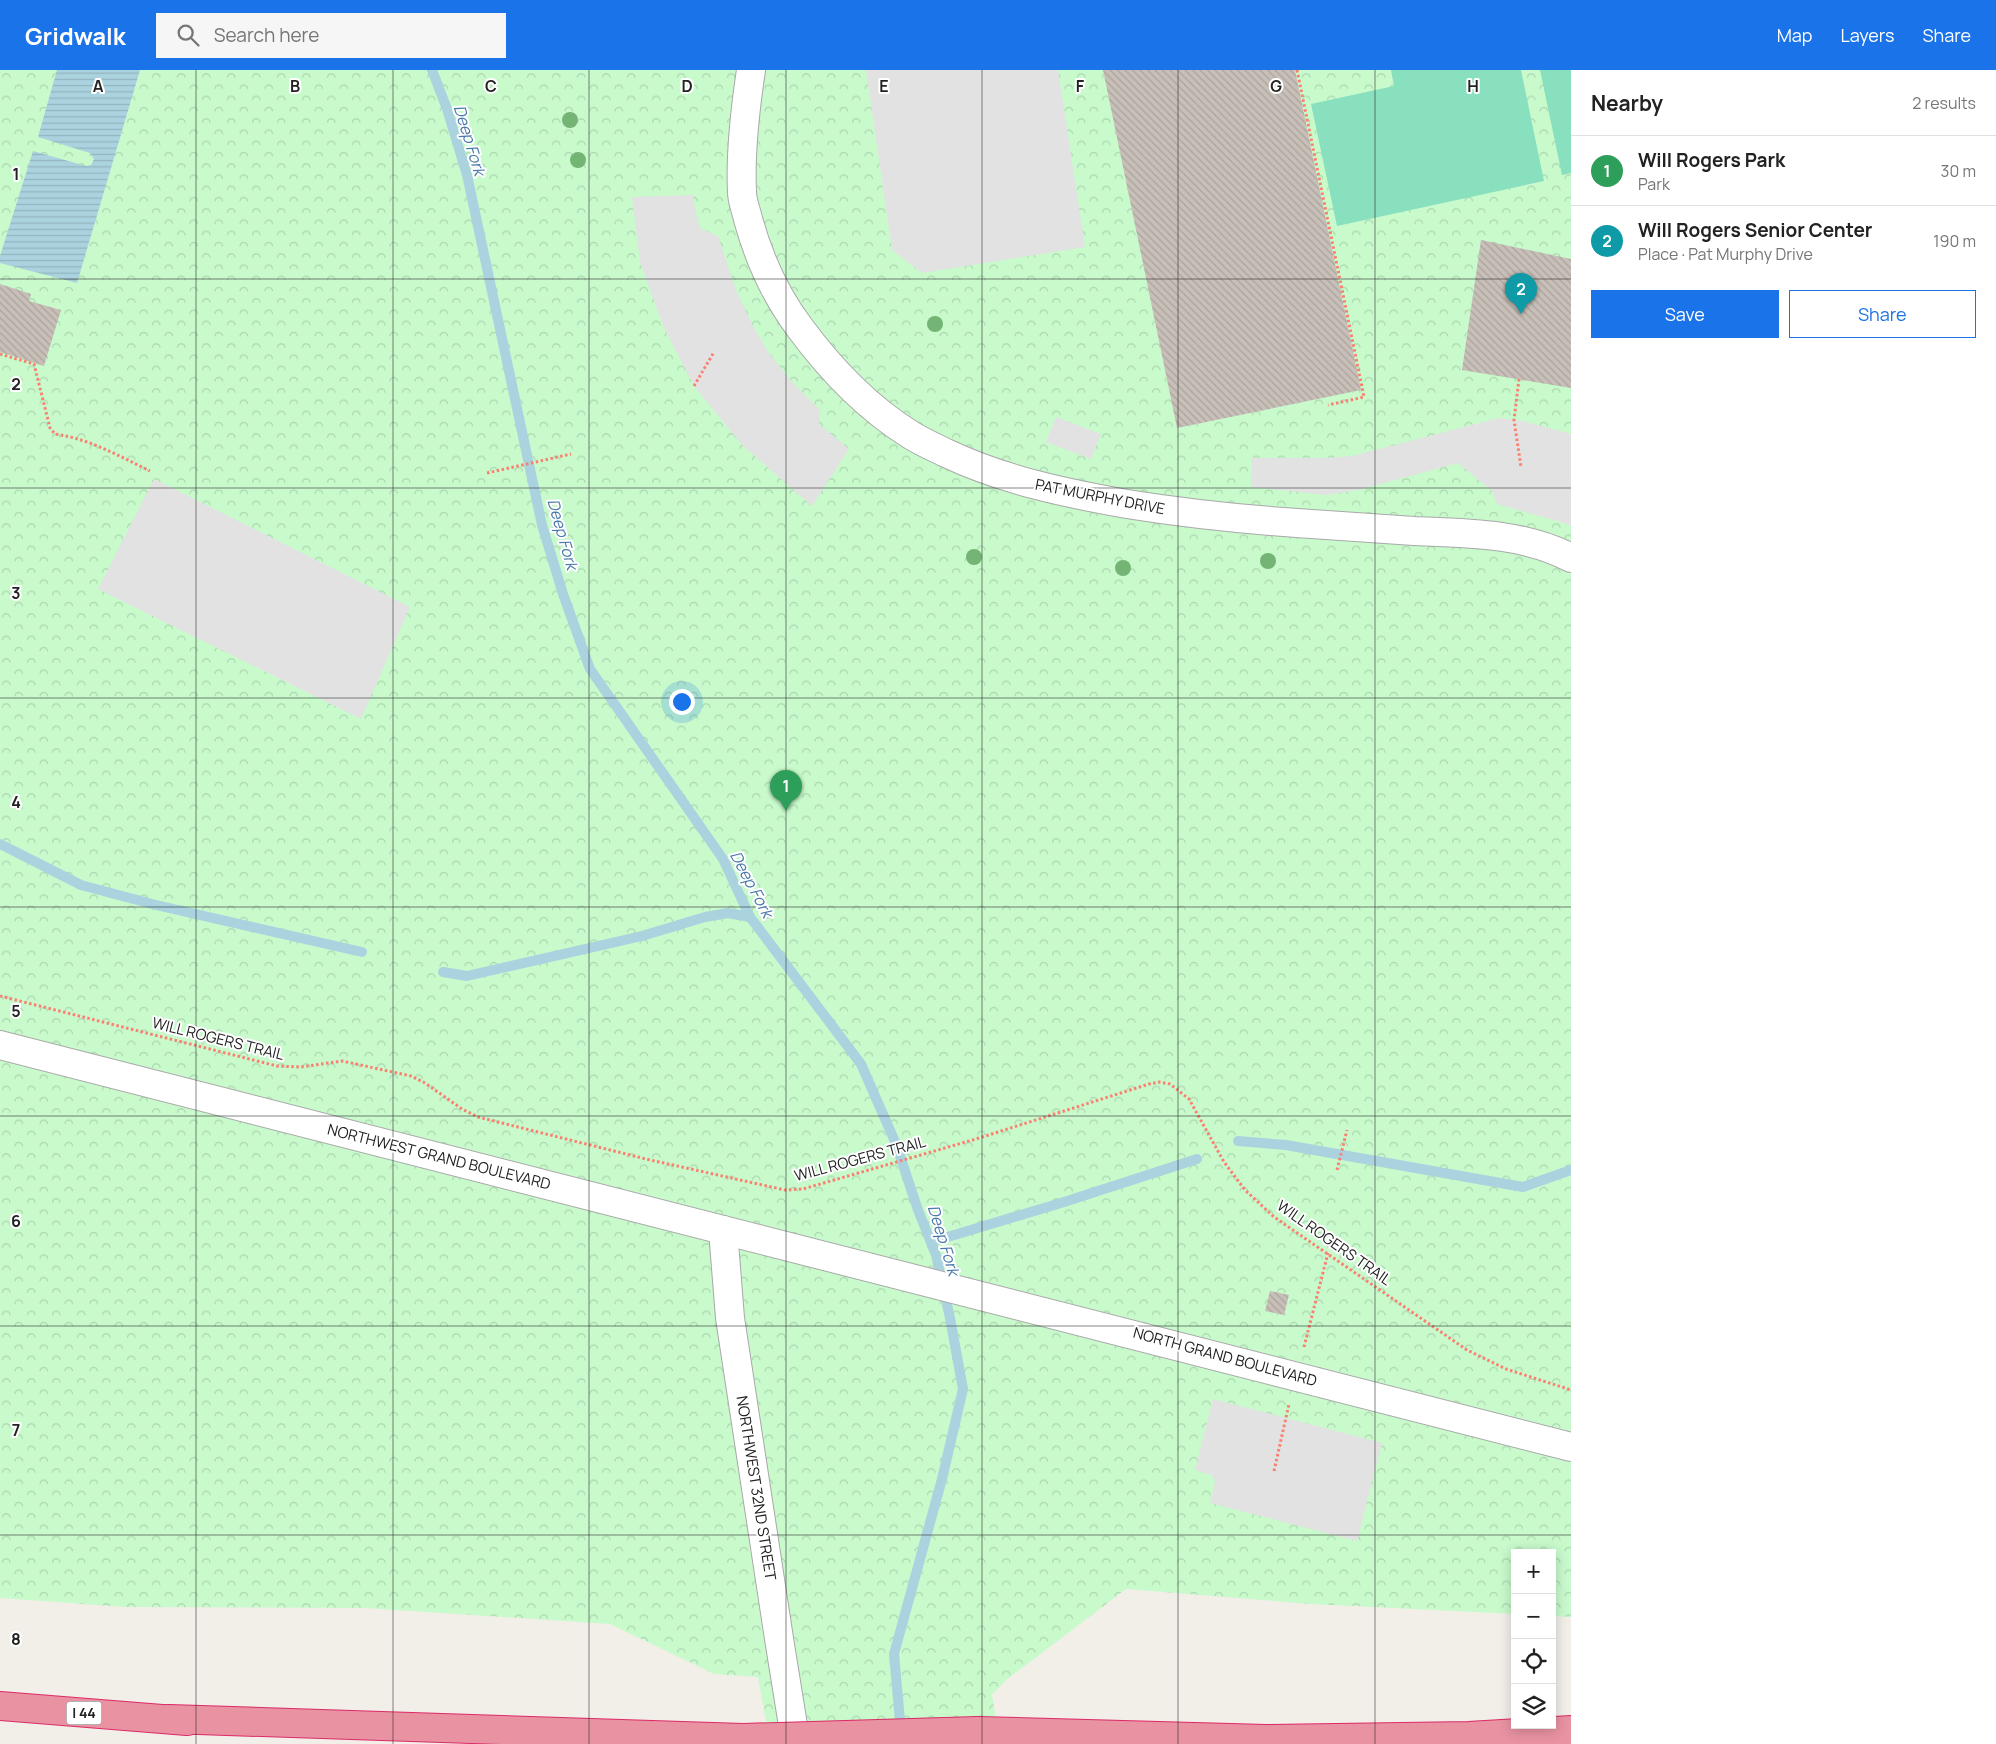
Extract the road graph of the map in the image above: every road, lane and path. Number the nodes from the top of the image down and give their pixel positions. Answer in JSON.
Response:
{"nodes":[{"id":1,"x":751,"y":70,"type":"edge"},
{"id":2,"x":1297,"y":70,"type":"edge"},
{"id":3,"x":714,"y":352,"type":"dead end"},
{"id":4,"x":0,"y":354,"type":"edge"},
{"id":5,"x":1519,"y":379,"type":"dead end"},
{"id":6,"x":694,"y":386,"type":"dead end"},
{"id":7,"x":1328,"y":405,"type":"dead end"},
{"id":8,"x":571,"y":454,"type":"dead end"},
{"id":9,"x":1521,"y":467,"type":"dead end"},
{"id":10,"x":150,"y":471,"type":"dead end"},
{"id":11,"x":487,"y":473,"type":"dead end"},
{"id":12,"x":1571,"y":558,"type":"edge"},
{"id":13,"x":0,"y":996,"type":"edge"},
{"id":14,"x":0,"y":1045,"type":"edge"},
{"id":15,"x":1347,"y":1130,"type":"dead end"},
{"id":16,"x":1337,"y":1170,"type":"dead end"},
{"id":17,"x":723,"y":1230,"type":"junction"},
{"id":18,"x":1328,"y":1253,"type":"junction"},
{"id":19,"x":878,"y":1268,"type":"joint"},
{"id":20,"x":1302,"y":1353,"type":"dead end"},
{"id":21,"x":1571,"y":1390,"type":"edge"},
{"id":22,"x":1291,"y":1398,"type":"dead end"},
{"id":23,"x":1571,"y":1447,"type":"edge"},
{"id":24,"x":1274,"y":1471,"type":"dead end"},
{"id":25,"x":0,"y":1706,"type":"edge"},
{"id":26,"x":169,"y":1719,"type":"junction"},
{"id":27,"x":1571,"y":1730,"type":"edge"},
{"id":28,"x":450,"y":1744,"type":"edge"},
{"id":29,"x":796,"y":1744,"type":"edge"}],
"edges":[{"from":1,"to":12,"type":"street","name":"PAT MURPHY DRIVE"},
{"from":2,"to":7,"type":"path"},
{"from":3,"to":6,"type":"path"},
{"from":4,"to":10,"type":"path"},
{"from":5,"to":9,"type":"path"},
{"from":8,"to":11,"type":"path"},
{"from":13,"to":18,"type":"path","name":"WILL ROGERS TRAIL"},
{"from":14,"to":17,"type":"street","name":"NORTHWEST GRAND BOULEVARD"},
{"from":15,"to":16,"type":"path"},
{"from":17,"to":19,"type":"street","name":"NORTHWEST GRAND BOULEVARD"},
{"from":17,"to":29,"type":"street","name":"NORTHWEST 32ND STREET"},
{"from":18,"to":20,"type":"path"},
{"from":18,"to":21,"type":"path","name":"WILL ROGERS TRAIL"},
{"from":19,"to":23,"type":"street","name":"NORTH GRAND BOULEVARD"},
{"from":22,"to":24,"type":"path"},
{"from":25,"to":26,"type":"highway","number":"I 44"},
{"from":26,"to":27,"type":"highway","bridge":true},
{"from":26,"to":28,"type":"highway","number":"I 44"}]}
